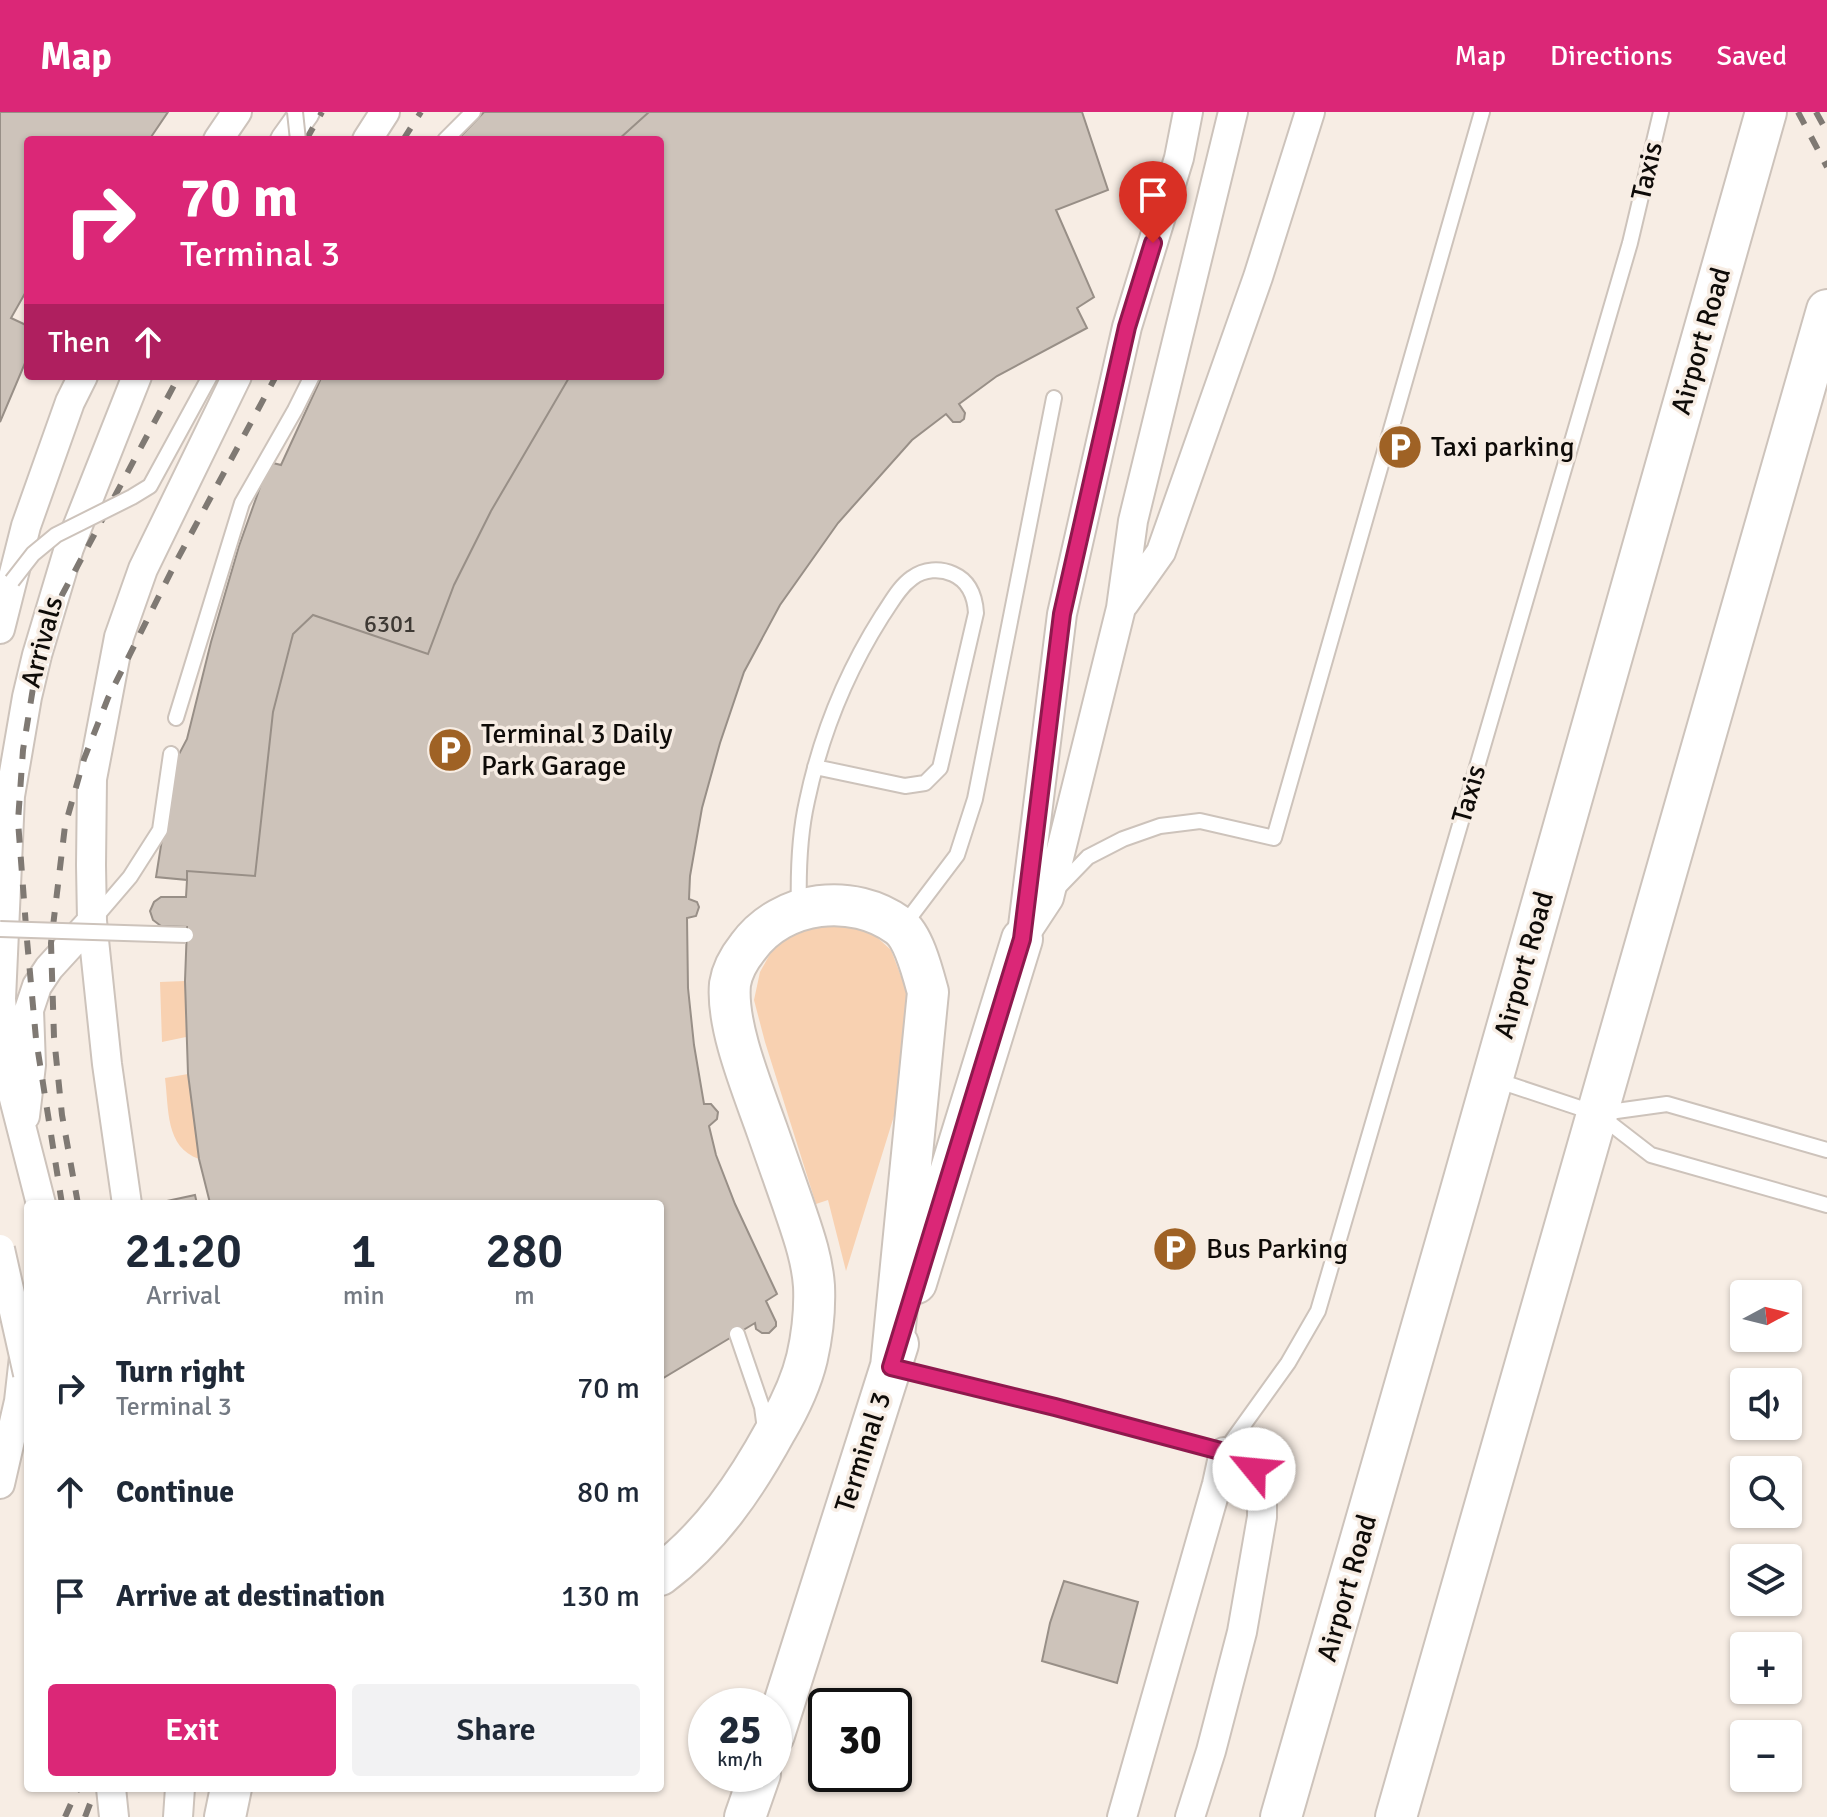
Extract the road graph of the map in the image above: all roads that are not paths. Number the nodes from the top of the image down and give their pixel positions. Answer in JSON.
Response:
{"nodes":[{"id":1,"x":220,"y":112,"type":"edge"},
{"id":2,"x":237,"y":112,"type":"edge"},
{"id":3,"x":295,"y":112,"type":"edge"},
{"id":4,"x":305,"y":112,"type":"edge"},
{"id":5,"x":385,"y":112,"type":"edge"},
{"id":6,"x":473,"y":112,"type":"edge"},
{"id":7,"x":1188,"y":112,"type":"edge"},
{"id":8,"x":1233,"y":112,"type":"edge"},
{"id":9,"x":1310,"y":112,"type":"edge"},
{"id":10,"x":1482,"y":112,"type":"edge"},
{"id":11,"x":1661,"y":112,"type":"edge"},
{"id":12,"x":1766,"y":112,"type":"edge"},
{"id":13,"x":204,"y":136,"type":"edge"},
{"id":14,"x":221,"y":136,"type":"edge"},
{"id":15,"x":288,"y":136,"type":"edge"},
{"id":16,"x":298,"y":136,"type":"edge"},
{"id":17,"x":370,"y":136,"type":"edge"},
{"id":18,"x":449,"y":136,"type":"edge"},
{"id":19,"x":1827,"y":310,"type":"edge"},
{"id":20,"x":65,"y":380,"type":"edge"},
{"id":21,"x":81,"y":380,"type":"edge"},
{"id":22,"x":135,"y":380,"type":"edge"},
{"id":23,"x":208,"y":380,"type":"edge"},
{"id":24,"x":235,"y":380,"type":"edge"},
{"id":25,"x":310,"y":380,"type":"edge"},
{"id":26,"x":1054,"y":398,"type":"dead end"},
{"id":27,"x":6,"y":572,"type":"edge"},
{"id":28,"x":1121,"y":608,"type":"junction"},
{"id":29,"x":0,"y":629,"type":"edge"},
{"id":30,"x":176,"y":718,"type":"dead end"},
{"id":31,"x":171,"y":754,"type":"dead end"},
{"id":32,"x":815,"y":767,"type":"junction"},
{"id":33,"x":1049,"y":898,"type":"junction"},
{"id":34,"x":799,"y":911,"type":"junction"},
{"id":35,"x":92,"y":921,"type":"junction"},
{"id":36,"x":902,"y":928,"type":"junction"},
{"id":37,"x":0,"y":929,"type":"edge"},
{"id":38,"x":186,"y":935,"type":"dead end"},
{"id":39,"x":1022,"y":939,"type":"junction"},
{"id":40,"x":1492,"y":1079,"type":"junction"},
{"id":41,"x":1598,"y":1114,"type":"junction"},
{"id":42,"x":23,"y":1133,"type":"junction"},
{"id":43,"x":1827,"y":1150,"type":"edge"},
{"id":44,"x":40,"y":1200,"type":"edge"},
{"id":45,"x":126,"y":1200,"type":"edge"},
{"id":46,"x":1827,"y":1205,"type":"edge"},
{"id":47,"x":0,"y":1249,"type":"edge"},
{"id":48,"x":0,"y":1308,"type":"edge"},
{"id":49,"x":737,"y":1334,"type":"dead end"},
{"id":50,"x":24,"y":1361,"type":"edge"},
{"id":51,"x":24,"y":1366,"type":"edge"},
{"id":52,"x":891,"y":1367,"type":"junction"},
{"id":53,"x":24,"y":1379,"type":"edge"},
{"id":54,"x":767,"y":1448,"type":"junction"},
{"id":55,"x":1224,"y":1452,"type":"junction"},
{"id":56,"x":0,"y":1484,"type":"edge"},
{"id":57,"x":664,"y":1571,"type":"edge"},
{"id":58,"x":789,"y":1688,"type":"edge"},
{"id":59,"x":111,"y":1792,"type":"edge"},
{"id":60,"x":180,"y":1792,"type":"edge"},
{"id":61,"x":230,"y":1792,"type":"edge"},
{"id":62,"x":246,"y":1792,"type":"edge"},
{"id":63,"x":754,"y":1792,"type":"edge"},
{"id":64,"x":114,"y":1817,"type":"edge"},
{"id":65,"x":178,"y":1817,"type":"edge"},
{"id":66,"x":225,"y":1817,"type":"edge"},
{"id":67,"x":248,"y":1817,"type":"edge"},
{"id":68,"x":745,"y":1817,"type":"edge"},
{"id":69,"x":1122,"y":1817,"type":"edge"},
{"id":70,"x":1190,"y":1817,"type":"edge"},
{"id":71,"x":1281,"y":1817,"type":"edge"},
{"id":72,"x":1396,"y":1817,"type":"edge"}],
"edges":[{"from":1,"to":13,"type":"street"},
{"from":2,"to":14,"type":"street"},
{"from":3,"to":16,"type":"lane","bridge":true},
{"from":4,"to":15,"type":"street"},
{"from":5,"to":17,"type":"street"},
{"from":6,"to":18,"type":"lane"},
{"from":7,"to":39,"type":"street"},
{"from":8,"to":28,"type":"street"},
{"from":9,"to":28,"type":"street"},
{"from":10,"to":33,"type":"lane"},
{"from":11,"to":55,"type":"lane","name":"Taxis"},
{"from":12,"to":40,"type":"main road","name":"Airport Road"},
{"from":19,"to":41,"type":"main road"},
{"from":20,"to":27,"type":"street"},
{"from":21,"to":27,"type":"street"},
{"from":22,"to":42,"type":"street","name":"Arrivals"},
{"from":23,"to":27,"type":"lane","bridge":true},
{"from":24,"to":35,"type":"street"},
{"from":25,"to":30,"type":"lane"},
{"from":26,"to":36,"type":"lane"},
{"from":27,"to":29,"type":"street"},
{"from":28,"to":33,"type":"street"},
{"from":31,"to":35,"type":"lane"},
{"from":32,"to":32,"type":"lane"},
{"from":32,"to":34,"type":"lane"},
{"from":33,"to":39,"type":"street"},
{"from":34,"to":36,"type":"main road"},
{"from":34,"to":54,"type":"main road"},
{"from":35,"to":42,"type":"street"},
{"from":35,"to":45,"type":"street"},
{"from":36,"to":52,"type":"main road"},
{"from":37,"to":38,"type":"lane","bridge":true},
{"from":39,"to":52,"type":"main road","name":"Terminal 3"},
{"from":40,"to":41,"type":"lane"},
{"from":40,"to":71,"type":"main road","name":"Airport Road"},
{"from":41,"to":43,"type":"lane"},
{"from":41,"to":46,"type":"lane"},
{"from":41,"to":72,"type":"main road"},
{"from":42,"to":44,"type":"street","name":"Arrivals"},
{"from":47,"to":50,"type":"street","bridge":true},
{"from":48,"to":51,"type":"street"},
{"from":49,"to":54,"type":"lane"},
{"from":52,"to":55,"type":"lane"},
{"from":52,"to":58,"type":"main road","name":"Terminal 3"},
{"from":53,"to":56,"type":"street"},
{"from":54,"to":57,"type":"main road"},
{"from":55,"to":69,"type":"street"},
{"from":55,"to":70,"type":"street"},
{"from":59,"to":64,"type":"street"},
{"from":60,"to":65,"type":"street"},
{"from":61,"to":66,"type":"main road"},
{"from":62,"to":67,"type":"main road"},
{"from":63,"to":68,"type":"main road"}]}
